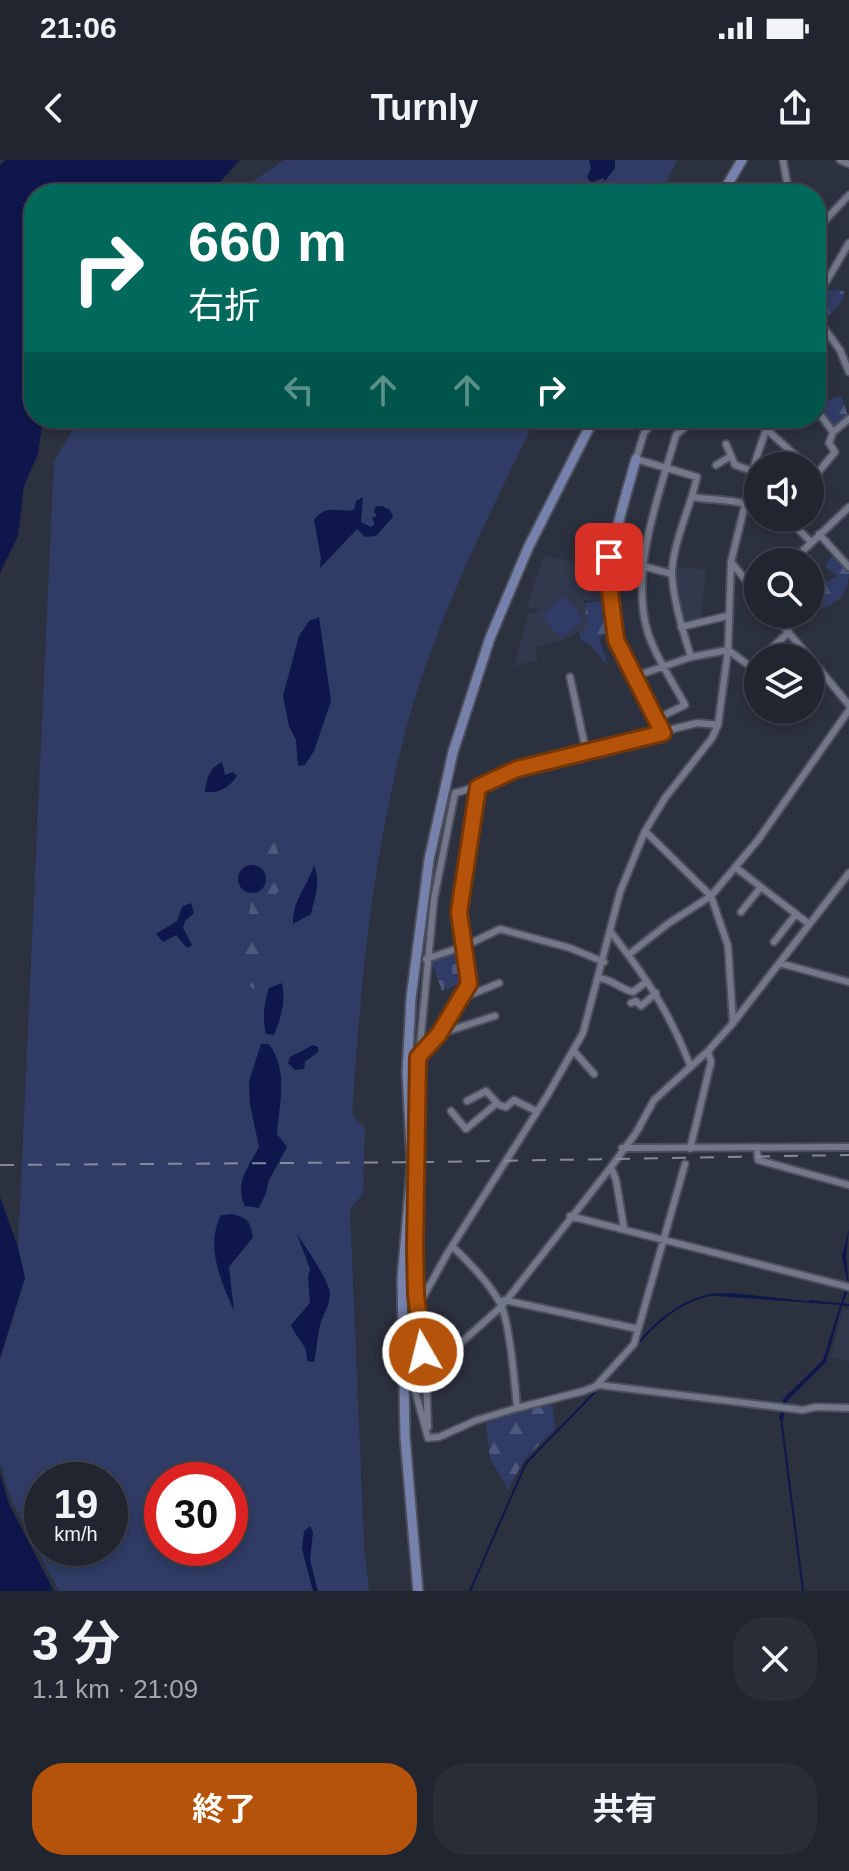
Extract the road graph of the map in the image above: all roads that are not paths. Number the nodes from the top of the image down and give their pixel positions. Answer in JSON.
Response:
{"nodes":[{"id":1,"x":742,"y":160,"type":"edge"},
{"id":2,"x":783,"y":160,"type":"edge"},
{"id":3,"x":840,"y":160,"type":"edge"},
{"id":4,"x":849,"y":164,"type":"edge"},
{"id":5,"x":728,"y":184,"type":"edge"},
{"id":6,"x":787,"y":184,"type":"edge"},
{"id":7,"x":849,"y":195,"type":"edge"},
{"id":8,"x":826,"y":219,"type":"edge"},
{"id":9,"x":849,"y":243,"type":"edge"},
{"id":10,"x":826,"y":282,"type":"edge"},
{"id":11,"x":826,"y":331,"type":"edge"},
{"id":12,"x":849,"y":346,"type":"edge"},
{"id":13,"x":840,"y":350,"type":"junction"},
{"id":14,"x":849,"y":372,"type":"edge"},
{"id":15,"x":849,"y":419,"type":"edge"},
{"id":16,"x":826,"y":423,"type":"edge"},
{"id":17,"x":589,"y":428,"type":"edge"},
{"id":18,"x":648,"y":428,"type":"edge"},
{"id":19,"x":682,"y":428,"type":"edge"},
{"id":20,"x":765,"y":428,"type":"joint"},
{"id":21,"x":833,"y":432,"type":"junction"},
{"id":22,"x":726,"y":444,"type":"dead end"},
{"id":23,"x":758,"y":452,"type":"edge"},
{"id":24,"x":791,"y":452,"type":"edge"},
{"id":25,"x":731,"y":456,"type":"junction"},
{"id":26,"x":636,"y":459,"type":"junction"},
{"id":27,"x":716,"y":465,"type":"dead end"},
{"id":28,"x":824,"y":465,"type":"edge"},
{"id":29,"x":667,"y":467,"type":"junction"},
{"id":30,"x":744,"y":468,"type":"edge"},
{"id":31,"x":692,"y":497,"type":"junction"},
{"id":32,"x":744,"y":503,"type":"edge"},
{"id":33,"x":849,"y":507,"type":"edge"},
{"id":34,"x":744,"y":512,"type":"edge"},
{"id":35,"x":801,"y":532,"type":"edge"},
{"id":36,"x":819,"y":534,"type":"junction"},
{"id":37,"x":811,"y":542,"type":"junction"},
{"id":38,"x":805,"y":548,"type":"edge"},
{"id":39,"x":609,"y":557,"type":"junction"},
{"id":40,"x":731,"y":562,"type":"junction"},
{"id":41,"x":642,"y":566,"type":"junction"},
{"id":42,"x":849,"y":567,"type":"edge"},
{"id":43,"x":672,"y":574,"type":"junction"},
{"id":44,"x":744,"y":578,"type":"edge"},
{"id":45,"x":727,"y":616,"type":"junction"},
{"id":46,"x":681,"y":627,"type":"junction"},
{"id":47,"x":785,"y":628,"type":"edge"},
{"id":48,"x":789,"y":632,"type":"junction"},
{"id":49,"x":776,"y":644,"type":"edge"},
{"id":50,"x":799,"y":644,"type":"edge"},
{"id":51,"x":728,"y":650,"type":"junction"},
{"id":52,"x":691,"y":657,"type":"junction"},
{"id":53,"x":744,"y":662,"type":"edge"},
{"id":54,"x":664,"y":666,"type":"junction"},
{"id":55,"x":824,"y":676,"type":"edge"},
{"id":56,"x":570,"y":677,"type":"dead end"},
{"id":57,"x":633,"y":677,"type":"junction"},
{"id":58,"x":849,"y":707,"type":"edge"},
{"id":59,"x":656,"y":719,"type":"junction"},
{"id":60,"x":718,"y":725,"type":"junction"},
{"id":61,"x":663,"y":733,"type":"junction"},
{"id":62,"x":586,"y":751,"type":"junction"},
{"id":63,"x":478,"y":787,"type":"junction"},
{"id":64,"x":645,"y":831,"type":"junction"},
{"id":65,"x":735,"y":867,"type":"junction"},
{"id":66,"x":849,"y":873,"type":"edge"},
{"id":67,"x":761,"y":887,"type":"junction"},
{"id":68,"x":711,"y":896,"type":"junction"},
{"id":69,"x":741,"y":912,"type":"dead end"},
{"id":70,"x":796,"y":914,"type":"junction"},
{"id":71,"x":809,"y":924,"type":"junction"},
{"id":72,"x":610,"y":931,"type":"junction"},
{"id":73,"x":774,"y":942,"type":"dead end"},
{"id":74,"x":465,"y":946,"type":"junction"},
{"id":75,"x":628,"y":955,"type":"junction"},
{"id":76,"x":426,"y":959,"type":"junction"},
{"id":77,"x":604,"y":962,"type":"junction"},
{"id":78,"x":779,"y":963,"type":"junction"},
{"id":79,"x":599,"y":978,"type":"junction"},
{"id":80,"x":646,"y":982,"type":"junction"},
{"id":81,"x":849,"y":982,"type":"edge"},
{"id":82,"x":499,"y":983,"type":"dead end"},
{"id":83,"x":656,"y":993,"type":"junction"},
{"id":84,"x":466,"y":994,"type":"junction"},
{"id":85,"x":631,"y":1003,"type":"dead end"},
{"id":86,"x":495,"y":1016,"type":"dead end"},
{"id":87,"x":733,"y":1023,"type":"junction"},
{"id":88,"x":439,"y":1034,"type":"junction"},
{"id":89,"x":573,"y":1050,"type":"junction"},
{"id":90,"x":708,"y":1051,"type":"junction"},
{"id":91,"x":418,"y":1057,"type":"junction"},
{"id":92,"x":690,"y":1065,"type":"junction"},
{"id":93,"x":594,"y":1074,"type":"dead end"},
{"id":94,"x":467,"y":1101,"type":"dead end"},
{"id":95,"x":497,"y":1103,"type":"junction"},
{"id":96,"x":451,"y":1111,"type":"dead end"},
{"id":97,"x":536,"y":1111,"type":"junction"},
{"id":98,"x":849,"y":1147,"type":"edge"},
{"id":99,"x":622,"y":1148,"type":"junction"},
{"id":100,"x":690,"y":1149,"type":"junction"},
{"id":101,"x":757,"y":1149,"type":"junction"},
{"id":102,"x":685,"y":1164,"type":"dead end"},
{"id":103,"x":611,"y":1167,"type":"junction"},
{"id":104,"x":849,"y":1185,"type":"edge"},
{"id":105,"x":570,"y":1216,"type":"junction"},
{"id":106,"x":624,"y":1228,"type":"junction"},
{"id":107,"x":663,"y":1239,"type":"junction"},
{"id":108,"x":452,"y":1246,"type":"junction"},
{"id":109,"x":846,"y":1287,"type":"edge"},
{"id":110,"x":503,"y":1303,"type":"junction"},
{"id":111,"x":417,"y":1308,"type":"junction"},
{"id":112,"x":638,"y":1329,"type":"junction"},
{"id":113,"x":403,"y":1356,"type":"junction"},
{"id":114,"x":426,"y":1374,"type":"junction"},
{"id":115,"x":599,"y":1385,"type":"junction"},
{"id":116,"x":517,"y":1408,"type":"junction"},
{"id":117,"x":849,"y":1408,"type":"edge"},
{"id":118,"x":428,"y":1438,"type":"junction"},
{"id":119,"x":418,"y":1591,"type":"edge"}],
"edges":[{"from":1,"to":5,"type":"street"},
{"from":2,"to":6,"type":"street"},
{"from":3,"to":4,"type":"street"},
{"from":7,"to":8,"type":"street"},
{"from":9,"to":10,"type":"street"},
{"from":11,"to":13,"type":"street"},
{"from":12,"to":13,"type":"street"},
{"from":13,"to":14,"type":"street"},
{"from":15,"to":21,"type":"street"},
{"from":16,"to":21,"type":"street"},
{"from":17,"to":113,"type":"street"},
{"from":18,"to":26,"type":"street"},
{"from":19,"to":29,"type":"street"},
{"from":20,"to":23,"type":"street"},
{"from":20,"to":24,"type":"street"},
{"from":21,"to":28,"type":"street"},
{"from":22,"to":25,"type":"street"},
{"from":25,"to":27,"type":"street"},
{"from":25,"to":30,"type":"street"},
{"from":26,"to":29,"type":"street"},
{"from":26,"to":39,"type":"street"},
{"from":29,"to":31,"type":"street"},
{"from":29,"to":41,"type":"street"},
{"from":31,"to":32,"type":"street"},
{"from":31,"to":43,"type":"street"},
{"from":33,"to":36,"type":"street"},
{"from":34,"to":40,"type":"street"},
{"from":35,"to":37,"type":"street"},
{"from":36,"to":37,"type":"street"},
{"from":36,"to":42,"type":"street"},
{"from":37,"to":38,"type":"street"},
{"from":39,"to":41,"type":"street"},
{"from":39,"to":57,"type":"street"},
{"from":40,"to":44,"type":"street"},
{"from":40,"to":45,"type":"street"},
{"from":41,"to":43,"type":"street"},
{"from":41,"to":54,"type":"street"},
{"from":43,"to":46,"type":"street"},
{"from":45,"to":46,"type":"street"},
{"from":45,"to":51,"type":"street"},
{"from":46,"to":52,"type":"street"},
{"from":47,"to":48,"type":"street"},
{"from":48,"to":49,"type":"street"},
{"from":48,"to":50,"type":"street"},
{"from":51,"to":52,"type":"street"},
{"from":51,"to":53,"type":"street"},
{"from":51,"to":60,"type":"street"},
{"from":52,"to":54,"type":"street"},
{"from":54,"to":57,"type":"street"},
{"from":54,"to":59,"type":"street"},
{"from":55,"to":58,"type":"street"},
{"from":56,"to":62,"type":"street"},
{"from":57,"to":59,"type":"street"},
{"from":58,"to":65,"type":"street"},
{"from":59,"to":61,"type":"street"},
{"from":60,"to":61,"type":"street"},
{"from":60,"to":64,"type":"street"},
{"from":61,"to":62,"type":"street"},
{"from":62,"to":63,"type":"street"},
{"from":63,"to":74,"type":"street"},
{"from":63,"to":76,"type":"street"},
{"from":64,"to":68,"type":"street"},
{"from":64,"to":72,"type":"street"},
{"from":65,"to":67,"type":"street"},
{"from":65,"to":68,"type":"street"},
{"from":66,"to":71,"type":"street"},
{"from":67,"to":69,"type":"street"},
{"from":67,"to":70,"type":"street"},
{"from":68,"to":75,"type":"street"},
{"from":68,"to":87,"type":"street"},
{"from":70,"to":71,"type":"street"},
{"from":70,"to":73,"type":"street"},
{"from":71,"to":78,"type":"street"},
{"from":72,"to":75,"type":"street"},
{"from":72,"to":77,"type":"street"},
{"from":74,"to":76,"type":"street"},
{"from":74,"to":77,"type":"street"},
{"from":74,"to":84,"type":"street"},
{"from":75,"to":80,"type":"street"},
{"from":76,"to":91,"type":"street"},
{"from":77,"to":79,"type":"street"},
{"from":78,"to":81,"type":"street"},
{"from":78,"to":87,"type":"street"},
{"from":79,"to":80,"type":"street"},
{"from":79,"to":89,"type":"street"},
{"from":80,"to":83,"type":"street"},
{"from":82,"to":84,"type":"street"},
{"from":83,"to":85,"type":"street"},
{"from":83,"to":92,"type":"street"},
{"from":84,"to":88,"type":"street"},
{"from":86,"to":88,"type":"street"},
{"from":87,"to":90,"type":"street"},
{"from":88,"to":91,"type":"street"},
{"from":89,"to":93,"type":"street"},
{"from":89,"to":97,"type":"street"},
{"from":90,"to":92,"type":"street"},
{"from":90,"to":100,"type":"street"},
{"from":91,"to":111,"type":"street"},
{"from":92,"to":99,"type":"street"},
{"from":94,"to":95,"type":"street"},
{"from":95,"to":96,"type":"street"},
{"from":95,"to":97,"type":"street"},
{"from":97,"to":108,"type":"street"},
{"from":98,"to":101,"type":"street"},
{"from":99,"to":100,"type":"street"},
{"from":99,"to":103,"type":"street"},
{"from":100,"to":101,"type":"street"},
{"from":101,"to":104,"type":"street"},
{"from":102,"to":107,"type":"street"},
{"from":103,"to":105,"type":"street"},
{"from":103,"to":106,"type":"street"},
{"from":105,"to":106,"type":"street"},
{"from":105,"to":110,"type":"street"},
{"from":106,"to":107,"type":"street"},
{"from":107,"to":109,"type":"street"},
{"from":107,"to":112,"type":"street"},
{"from":108,"to":110,"type":"street"},
{"from":108,"to":111,"type":"street"},
{"from":110,"to":112,"type":"street"},
{"from":110,"to":114,"type":"street"},
{"from":110,"to":116,"type":"street"},
{"from":111,"to":113,"type":"street"},
{"from":111,"to":114,"type":"street"},
{"from":112,"to":115,"type":"street"},
{"from":113,"to":118,"type":"street"},
{"from":113,"to":119,"type":"street"},
{"from":114,"to":118,"type":"street"},
{"from":115,"to":116,"type":"street"},
{"from":115,"to":117,"type":"street"},
{"from":116,"to":118,"type":"street"}]}
